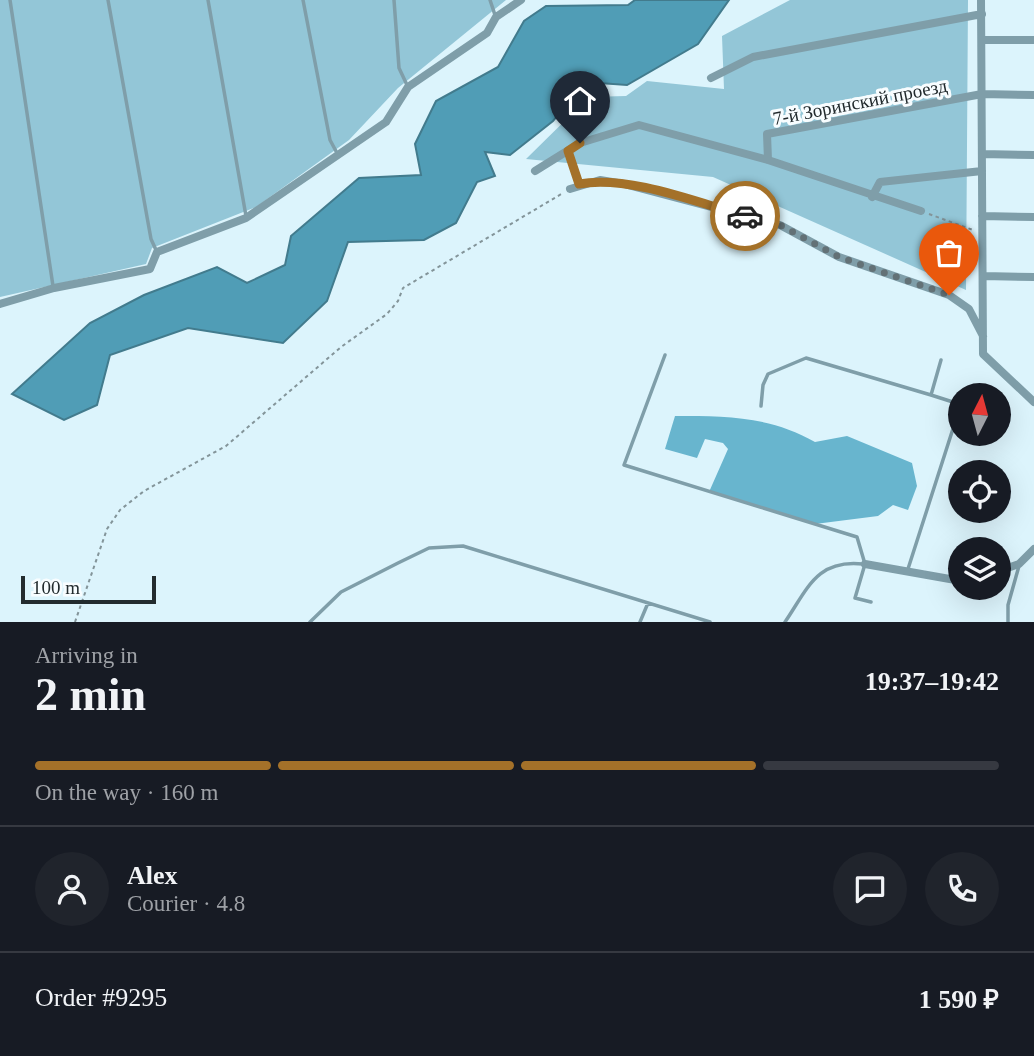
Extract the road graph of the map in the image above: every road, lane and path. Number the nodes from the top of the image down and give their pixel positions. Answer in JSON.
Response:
{"nodes":[{"id":1,"x":10,"y":0,"type":"edge"},
{"id":2,"x":108,"y":0,"type":"edge"},
{"id":3,"x":208,"y":0,"type":"edge"},
{"id":4,"x":303,"y":0,"type":"edge"},
{"id":5,"x":394,"y":0,"type":"edge"},
{"id":6,"x":490,"y":0,"type":"edge"},
{"id":7,"x":521,"y":0,"type":"edge"},
{"id":8,"x":982,"y":0,"type":"edge"},
{"id":9,"x":982,"y":14,"type":"junction"},
{"id":10,"x":496,"y":17,"type":"junction"},
{"id":11,"x":982,"y":40,"type":"junction"},
{"id":12,"x":1034,"y":40,"type":"edge"},
{"id":13,"x":711,"y":78,"type":"dead end"},
{"id":14,"x":408,"y":87,"type":"junction"},
{"id":15,"x":982,"y":94,"type":"junction"},
{"id":16,"x":1034,"y":95,"type":"edge"},
{"id":17,"x":568,"y":151,"type":"junction"},
{"id":18,"x":982,"y":154,"type":"junction"},
{"id":19,"x":338,"y":155,"type":"junction"},
{"id":20,"x":1034,"y":155,"type":"edge"},
{"id":21,"x":768,"y":160,"type":"junction"},
{"id":22,"x":536,"y":171,"type":"dead end"},
{"id":23,"x":982,"y":172,"type":"junction"},
{"id":24,"x":579,"y":184,"type":"junction"},
{"id":25,"x":570,"y":189,"type":"joint"},
{"id":26,"x":872,"y":197,"type":"junction"},
{"id":27,"x":921,"y":211,"type":"joint"},
{"id":28,"x":982,"y":216,"type":"junction"},
{"id":29,"x":1034,"y":217,"type":"edge"},
{"id":30,"x":246,"y":218,"type":"junction"},
{"id":31,"x":982,"y":234,"type":"junction"},
{"id":32,"x":157,"y":252,"type":"junction"},
{"id":33,"x":983,"y":276,"type":"junction"},
{"id":34,"x":1034,"y":276,"type":"edge"},
{"id":35,"x":54,"y":288,"type":"junction"},
{"id":36,"x":0,"y":304,"type":"edge"},
{"id":37,"x":983,"y":336,"type":"junction"},
{"id":38,"x":665,"y":355,"type":"dead end"},
{"id":39,"x":941,"y":360,"type":"dead end"},
{"id":40,"x":931,"y":395,"type":"junction"},
{"id":41,"x":1034,"y":402,"type":"edge"},
{"id":42,"x":761,"y":406,"type":"dead end"},
{"id":43,"x":1034,"y":549,"type":"edge"},
{"id":44,"x":865,"y":564,"type":"junction"},
{"id":45,"x":1019,"y":564,"type":"junction"},
{"id":46,"x":1011,"y":567,"type":"edge"},
{"id":47,"x":906,"y":573,"type":"junction"},
{"id":48,"x":948,"y":579,"type":"edge"},
{"id":49,"x":871,"y":602,"type":"dead end"},
{"id":50,"x":648,"y":603,"type":"junction"},
{"id":51,"x":75,"y":622,"type":"edge"},
{"id":52,"x":310,"y":622,"type":"edge"},
{"id":53,"x":640,"y":622,"type":"edge"},
{"id":54,"x":710,"y":622,"type":"edge"},
{"id":55,"x":785,"y":622,"type":"edge"},
{"id":56,"x":1008,"y":622,"type":"edge"}],
"edges":[{"from":1,"to":35,"type":"lane"},
{"from":2,"to":32,"type":"lane"},
{"from":3,"to":30,"type":"lane"},
{"from":4,"to":19,"type":"lane"},
{"from":5,"to":14,"type":"lane"},
{"from":6,"to":10,"type":"lane"},
{"from":7,"to":10,"type":"street"},
{"from":8,"to":9,"type":"street"},
{"from":9,"to":11,"type":"street"},
{"from":9,"to":13,"type":"street"},
{"from":10,"to":14,"type":"street"},
{"from":11,"to":12,"type":"street"},
{"from":11,"to":15,"type":"street"},
{"from":14,"to":19,"type":"street"},
{"from":15,"to":16,"type":"street"},
{"from":15,"to":18,"type":"street"},
{"from":15,"to":21,"type":"street","name":"7-й Зоринский проезд"},
{"from":17,"to":21,"type":"street"},
{"from":17,"to":22,"type":"street"},
{"from":17,"to":24,"type":"lane"},
{"from":18,"to":20,"type":"street"},
{"from":18,"to":23,"type":"street"},
{"from":19,"to":30,"type":"street"},
{"from":21,"to":26,"type":"street"},
{"from":23,"to":26,"type":"street"},
{"from":23,"to":28,"type":"street"},
{"from":24,"to":25,"type":"street"},
{"from":24,"to":37,"type":"street"},
{"from":25,"to":51,"type":"path"},
{"from":26,"to":27,"type":"street"},
{"from":27,"to":31,"type":"path"},
{"from":28,"to":29,"type":"street"},
{"from":28,"to":31,"type":"street"},
{"from":30,"to":32,"type":"street"},
{"from":31,"to":33,"type":"street"},
{"from":32,"to":35,"type":"street"},
{"from":33,"to":34,"type":"street"},
{"from":33,"to":37,"type":"street"},
{"from":35,"to":36,"type":"street"},
{"from":37,"to":41,"type":"street"},
{"from":38,"to":44,"type":"lane"},
{"from":39,"to":40,"type":"lane"},
{"from":40,"to":42,"type":"lane"},
{"from":40,"to":47,"type":"lane"},
{"from":43,"to":45,"type":"street"},
{"from":44,"to":47,"type":"street"},
{"from":44,"to":49,"type":"lane"},
{"from":44,"to":55,"type":"lane"},
{"from":45,"to":46,"type":"street"},
{"from":45,"to":56,"type":"lane"},
{"from":47,"to":48,"type":"street"},
{"from":50,"to":52,"type":"lane"},
{"from":50,"to":53,"type":"lane"},
{"from":50,"to":54,"type":"lane"}]}
